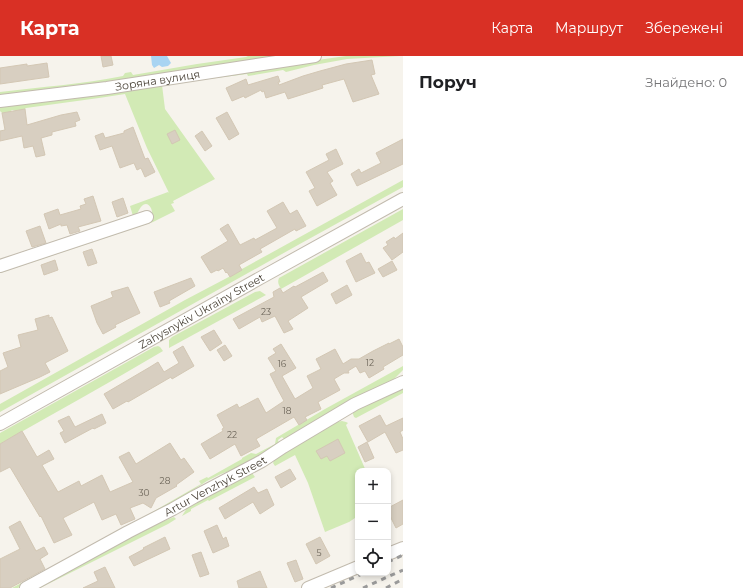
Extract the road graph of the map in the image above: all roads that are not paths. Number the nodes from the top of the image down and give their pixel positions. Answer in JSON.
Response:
{"nodes":[{"id":1,"x":315,"y":56,"type":"edge"},
{"id":2,"x":0,"y":101,"type":"edge"},
{"id":3,"x":403,"y":199,"type":"edge"},
{"id":4,"x":147,"y":217,"type":"dead end"},
{"id":5,"x":0,"y":266,"type":"edge"},
{"id":6,"x":403,"y":382,"type":"edge"},
{"id":7,"x":0,"y":424,"type":"edge"},
{"id":8,"x":403,"y":548,"type":"edge"},
{"id":9,"x":391,"y":553,"type":"edge"},
{"id":10,"x":355,"y":568,"type":"edge"},
{"id":11,"x":26,"y":588,"type":"edge"},
{"id":12,"x":308,"y":588,"type":"edge"}],
"edges":[{"from":1,"to":2,"type":"street","name":"Зоряна вулиця"},
{"from":3,"to":7,"type":"street","name":"Zahysnykiv Ukrainy Street"},
{"from":4,"to":5,"type":"street"},
{"from":6,"to":11,"type":"street","name":"Artur Venzhyk Street"},
{"from":8,"to":9,"type":"street"},
{"from":10,"to":12,"type":"street"}]}
